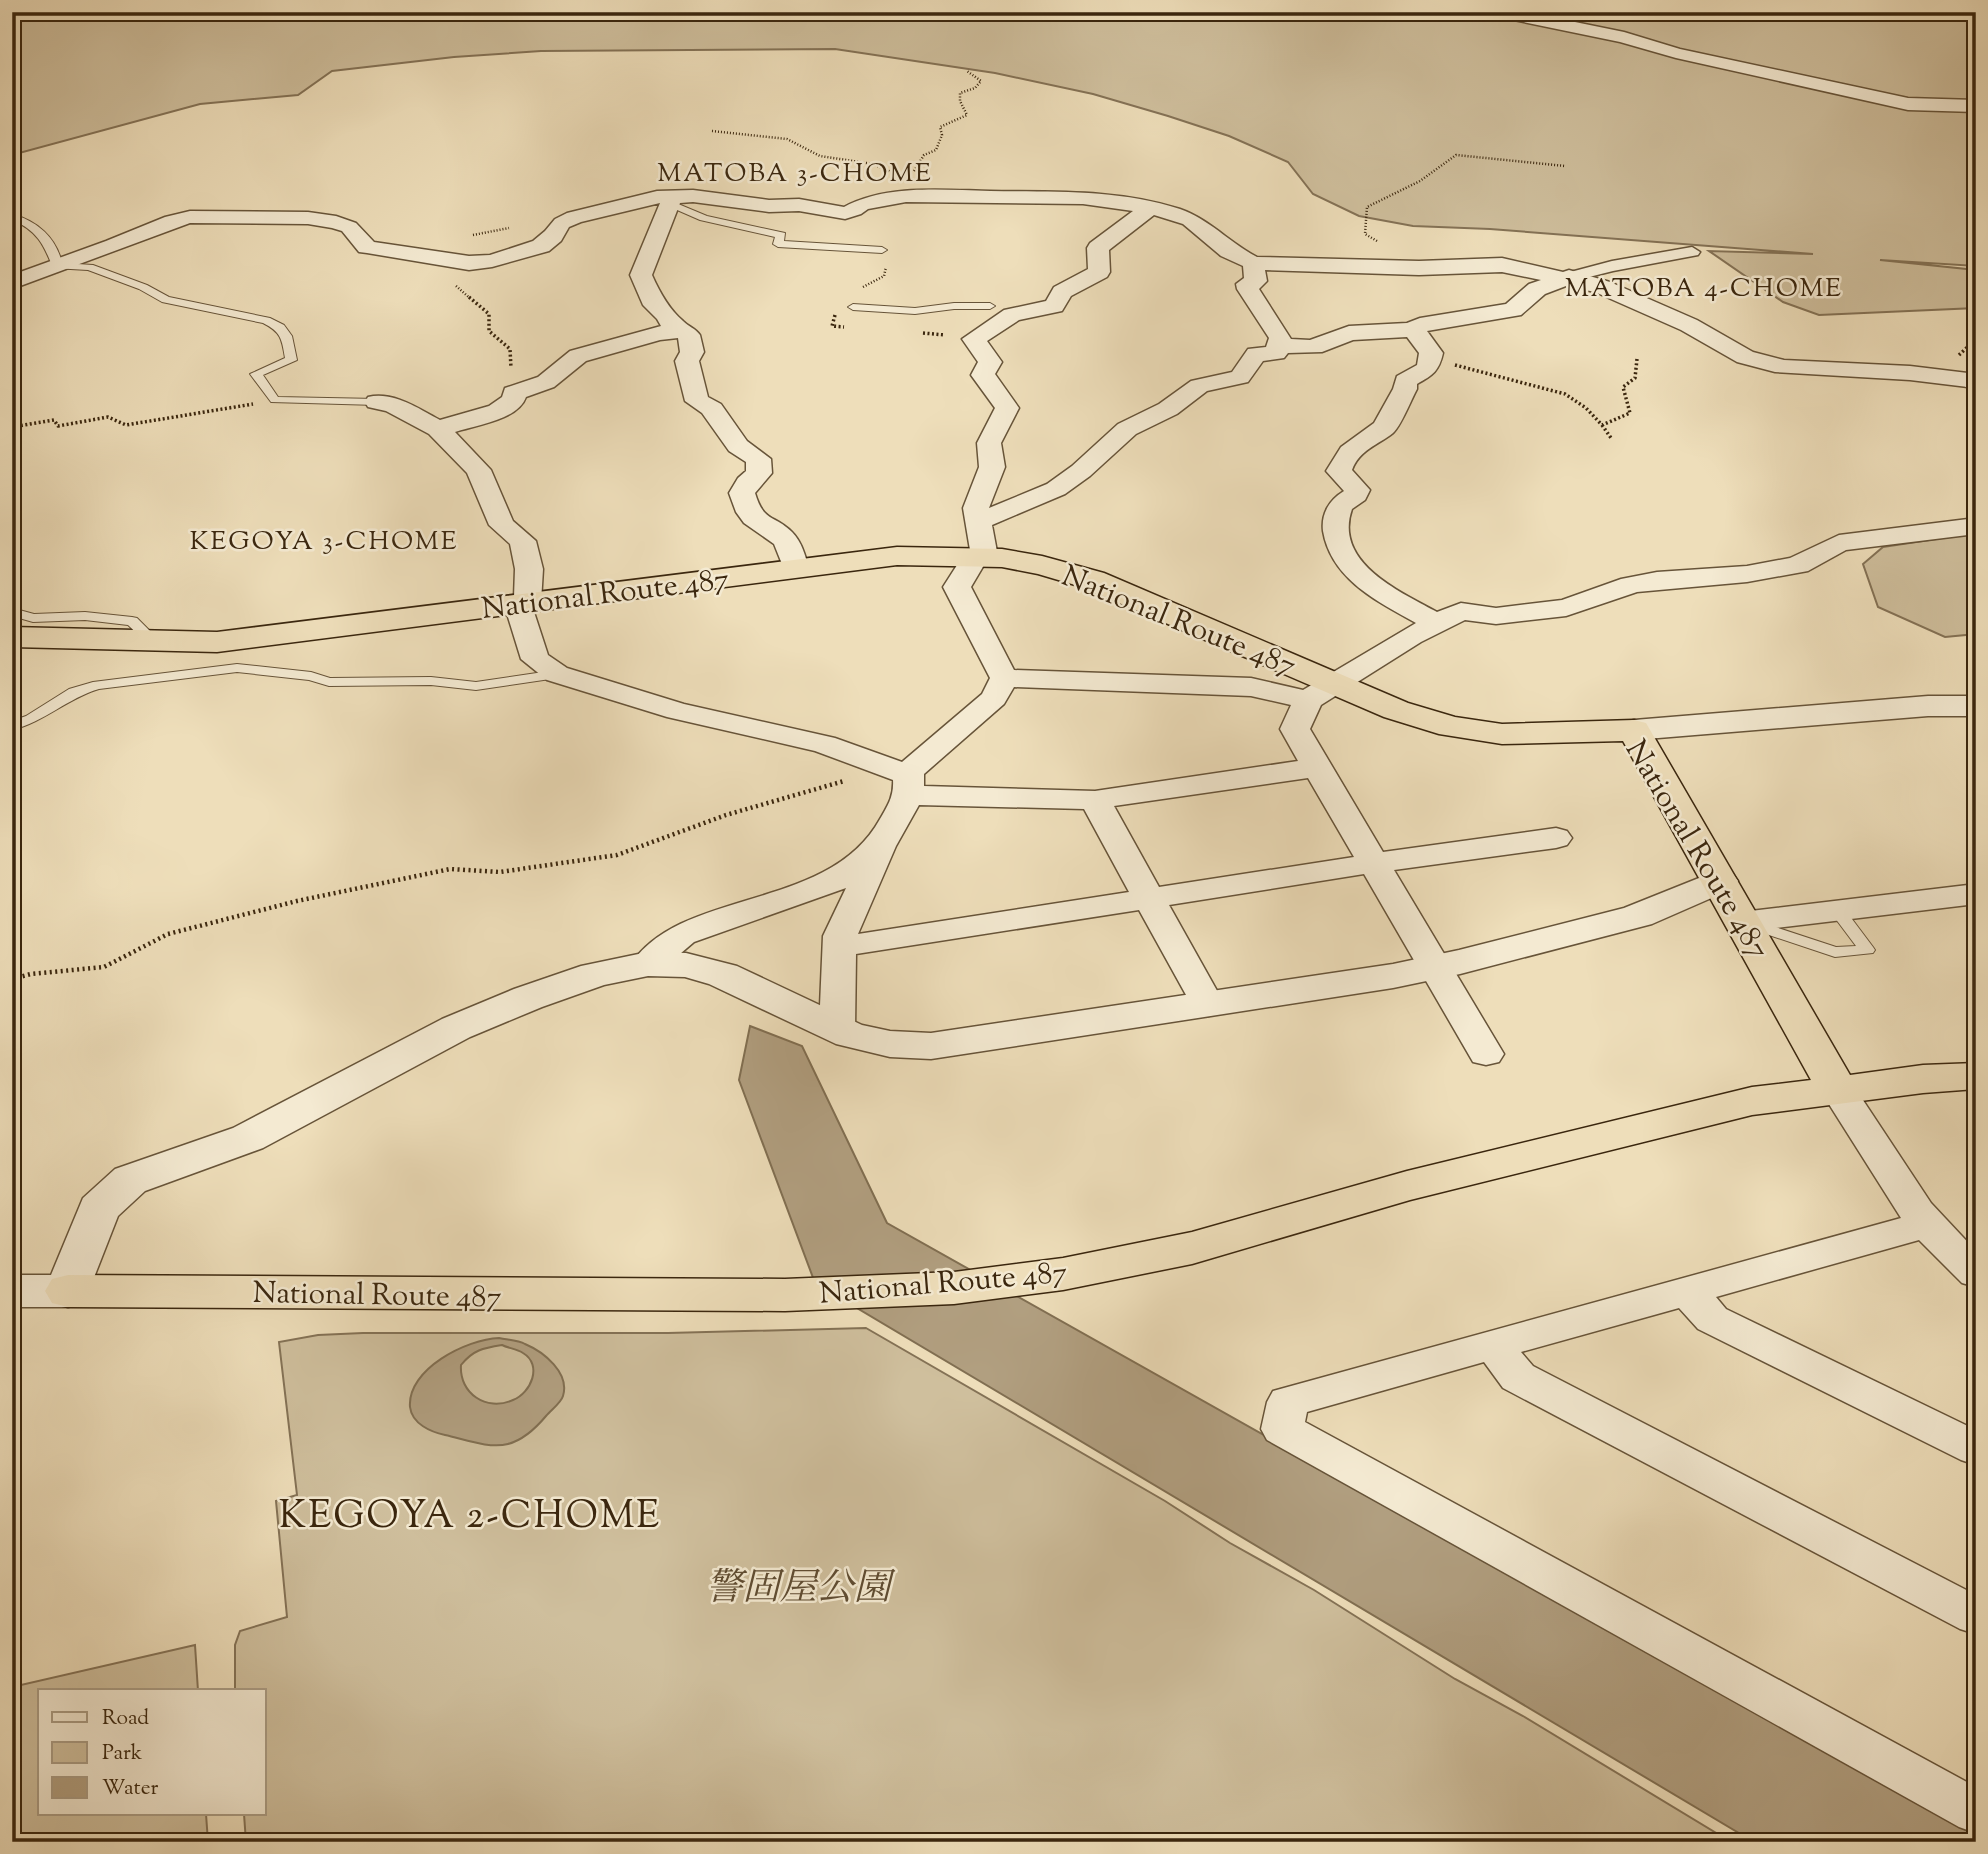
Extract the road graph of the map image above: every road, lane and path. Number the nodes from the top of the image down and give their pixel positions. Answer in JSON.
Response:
{"nodes":[{"id":1,"x":1499,"y":12,"type":"edge"},
{"id":2,"x":967,"y":71,"type":"dead end"},
{"id":3,"x":1976,"y":106,"type":"edge"},
{"id":4,"x":712,"y":131,"type":"dead end"},
{"id":5,"x":1565,"y":166,"type":"dead end"},
{"id":6,"x":905,"y":178,"type":"junction"},
{"id":7,"x":668,"y":200,"type":"junction"},
{"id":8,"x":878,"y":200,"type":"junction"},
{"id":9,"x":1151,"y":207,"type":"junction"},
{"id":10,"x":12,"y":217,"type":"edge"},
{"id":11,"x":882,"y":250,"type":"dead end"},
{"id":12,"x":1392,"y":251,"type":"joint"},
{"id":13,"x":1692,"y":252,"type":"dead end"},
{"id":14,"x":1262,"y":261,"type":"junction"},
{"id":15,"x":57,"y":266,"type":"junction"},
{"id":16,"x":1569,"y":278,"type":"junction"},
{"id":17,"x":451,"y":281,"type":"dead end"},
{"id":18,"x":12,"y":282,"type":"edge"},
{"id":19,"x":990,"y":306,"type":"dead end"},
{"id":20,"x":853,"y":307,"type":"dead end"},
{"id":21,"x":1413,"y":330,"type":"junction"},
{"id":22,"x":684,"y":331,"type":"junction"},
{"id":23,"x":1278,"y":345,"type":"junction"},
{"id":24,"x":1431,"y":353,"type":"junction"},
{"id":25,"x":1637,"y":359,"type":"dead end"},
{"id":26,"x":1971,"y":384,"type":"edge"},
{"id":27,"x":513,"y":393,"type":"junction"},
{"id":28,"x":275,"y":400,"type":"junction"},
{"id":29,"x":377,"y":402,"type":"joint"},
{"id":30,"x":1601,"y":425,"type":"junction"},
{"id":31,"x":12,"y":427,"type":"edge"},
{"id":32,"x":438,"y":429,"type":"junction"},
{"id":33,"x":1611,"y":438,"type":"dead end"},
{"id":34,"x":978,"y":522,"type":"junction"},
{"id":35,"x":1976,"y":526,"type":"edge"},
{"id":36,"x":980,"y":557,"type":"junction"},
{"id":37,"x":796,"y":568,"type":"junction"},
{"id":38,"x":523,"y":603,"type":"junction"},
{"id":39,"x":12,"y":612,"type":"edge"},
{"id":40,"x":1437,"y":623,"type":"junction"},
{"id":41,"x":12,"y":637,"type":"edge"},
{"id":42,"x":154,"y":642,"type":"junction"},
{"id":43,"x":557,"y":674,"type":"junction"},
{"id":44,"x":1004,"y":678,"type":"junction"},
{"id":45,"x":1321,"y":692,"type":"junction"},
{"id":46,"x":1976,"y":706,"type":"edge"},
{"id":47,"x":12,"y":726,"type":"edge"},
{"id":48,"x":1634,"y":730,"type":"junction"},
{"id":49,"x":1318,"y":768,"type":"junction"},
{"id":50,"x":903,"y":780,"type":"junction"},
{"id":51,"x":1095,"y":800,"type":"junction"},
{"id":52,"x":1556,"y":838,"type":"dead end"},
{"id":53,"x":885,"y":839,"type":"junction"},
{"id":54,"x":1376,"y":863,"type":"junction"},
{"id":55,"x":1719,"y":881,"type":"junction"},
{"id":56,"x":1976,"y":894,"type":"edge"},
{"id":57,"x":1149,"y":899,"type":"junction"},
{"id":58,"x":1837,"y":910,"type":"junction"},
{"id":59,"x":1742,"y":922,"type":"junction"},
{"id":60,"x":839,"y":947,"type":"junction"},
{"id":61,"x":648,"y":964,"type":"junction"},
{"id":62,"x":1438,"y":967,"type":"junction"},
{"id":63,"x":12,"y":979,"type":"edge"},
{"id":64,"x":1208,"y":1005,"type":"junction"},
{"id":65,"x":837,"y":1029,"type":"junction"},
{"id":66,"x":1486,"y":1054,"type":"dead end"},
{"id":67,"x":1976,"y":1076,"type":"edge"},
{"id":68,"x":1838,"y":1090,"type":"junction"},
{"id":69,"x":1929,"y":1224,"type":"junction"},
{"id":70,"x":1976,"y":1273,"type":"edge"},
{"id":71,"x":12,"y":1291,"type":"edge"},
{"id":72,"x":68,"y":1291,"type":"junction"},
{"id":73,"x":1688,"y":1291,"type":"junction"},
{"id":74,"x":1493,"y":1345,"type":"junction"},
{"id":75,"x":1976,"y":1449,"type":"edge"},
{"id":76,"x":1976,"y":1616,"type":"edge"},
{"id":77,"x":1976,"y":1812,"type":"edge"}],
"edges":[{"from":1,"to":3,"type":"street"},
{"from":2,"to":6,"type":"path"},
{"from":4,"to":6,"type":"path"},
{"from":5,"to":12,"type":"path"},
{"from":6,"to":8,"type":"path"},
{"from":7,"to":8,"type":"street"},
{"from":7,"to":11,"type":"lane"},
{"from":7,"to":15,"type":"street"},
{"from":7,"to":22,"type":"street"},
{"from":8,"to":9,"type":"street"},
{"from":9,"to":14,"type":"street"},
{"from":9,"to":34,"type":"street"},
{"from":10,"to":15,"type":"lane"},
{"from":12,"to":14,"type":"street"},
{"from":13,"to":16,"type":"street"},
{"from":14,"to":16,"type":"street"},
{"from":14,"to":23,"type":"street"},
{"from":15,"to":18,"type":"street"},
{"from":15,"to":28,"type":"lane"},
{"from":16,"to":21,"type":"street"},
{"from":16,"to":26,"type":"street"},
{"from":17,"to":27,"type":"path"},
{"from":19,"to":20,"type":"lane"},
{"from":21,"to":23,"type":"street"},
{"from":21,"to":24,"type":"street"},
{"from":22,"to":27,"type":"street"},
{"from":22,"to":37,"type":"street"},
{"from":23,"to":34,"type":"street"},
{"from":24,"to":30,"type":"path"},
{"from":24,"to":40,"type":"street"},
{"from":25,"to":30,"type":"path"},
{"from":27,"to":32,"type":"street"},
{"from":28,"to":29,"type":"lane"},
{"from":28,"to":31,"type":"path"},
{"from":29,"to":32,"type":"street"},
{"from":30,"to":33,"type":"path"},
{"from":32,"to":38,"type":"street"},
{"from":34,"to":36,"type":"street"},
{"from":35,"to":40,"type":"street"},
{"from":36,"to":37,"type":"highway","name":"National Route 487"},
{"from":36,"to":44,"type":"street"},
{"from":36,"to":45,"type":"highway","name":"National Route 487"},
{"from":37,"to":38,"type":"highway","name":"National Route 487"},
{"from":38,"to":42,"type":"highway","name":"National Route 487"},
{"from":38,"to":43,"type":"street"},
{"from":39,"to":42,"type":"lane"},
{"from":40,"to":45,"type":"street"},
{"from":41,"to":42,"type":"highway","name":"National Route 487"},
{"from":43,"to":47,"type":"lane"},
{"from":43,"to":50,"type":"street"},
{"from":44,"to":45,"type":"street"},
{"from":44,"to":50,"type":"street"},
{"from":45,"to":48,"type":"highway","name":"National Route 487"},
{"from":45,"to":49,"type":"street"},
{"from":46,"to":48,"type":"street"},
{"from":48,"to":55,"type":"highway","name":"National Route 487"},
{"from":49,"to":51,"type":"street"},
{"from":49,"to":54,"type":"street"},
{"from":50,"to":51,"type":"street"},
{"from":50,"to":53,"type":"street"},
{"from":50,"to":63,"type":"path"},
{"from":51,"to":57,"type":"street"},
{"from":52,"to":54,"type":"street"},
{"from":53,"to":60,"type":"street"},
{"from":53,"to":61,"type":"street"},
{"from":54,"to":57,"type":"street"},
{"from":54,"to":62,"type":"street"},
{"from":55,"to":59,"type":"highway","name":"National Route 487"},
{"from":55,"to":62,"type":"street"},
{"from":56,"to":58,"type":"street"},
{"from":57,"to":60,"type":"street"},
{"from":57,"to":64,"type":"street"},
{"from":58,"to":59,"type":"street"},
{"from":58,"to":59,"type":"lane"},
{"from":59,"to":68,"type":"highway","name":"National Route 487"},
{"from":60,"to":65,"type":"street"},
{"from":61,"to":65,"type":"street"},
{"from":61,"to":72,"type":"street"},
{"from":62,"to":64,"type":"street"},
{"from":62,"to":66,"type":"street"},
{"from":64,"to":65,"type":"street"},
{"from":67,"to":68,"type":"highway","name":"National Route 487"},
{"from":68,"to":69,"type":"street"},
{"from":68,"to":72,"type":"highway","name":"National Route 487"},
{"from":69,"to":70,"type":"street"},
{"from":69,"to":73,"type":"street"},
{"from":71,"to":72,"type":"street"},
{"from":73,"to":74,"type":"street"},
{"from":73,"to":75,"type":"street"},
{"from":74,"to":76,"type":"street"},
{"from":74,"to":77,"type":"street"}]}
